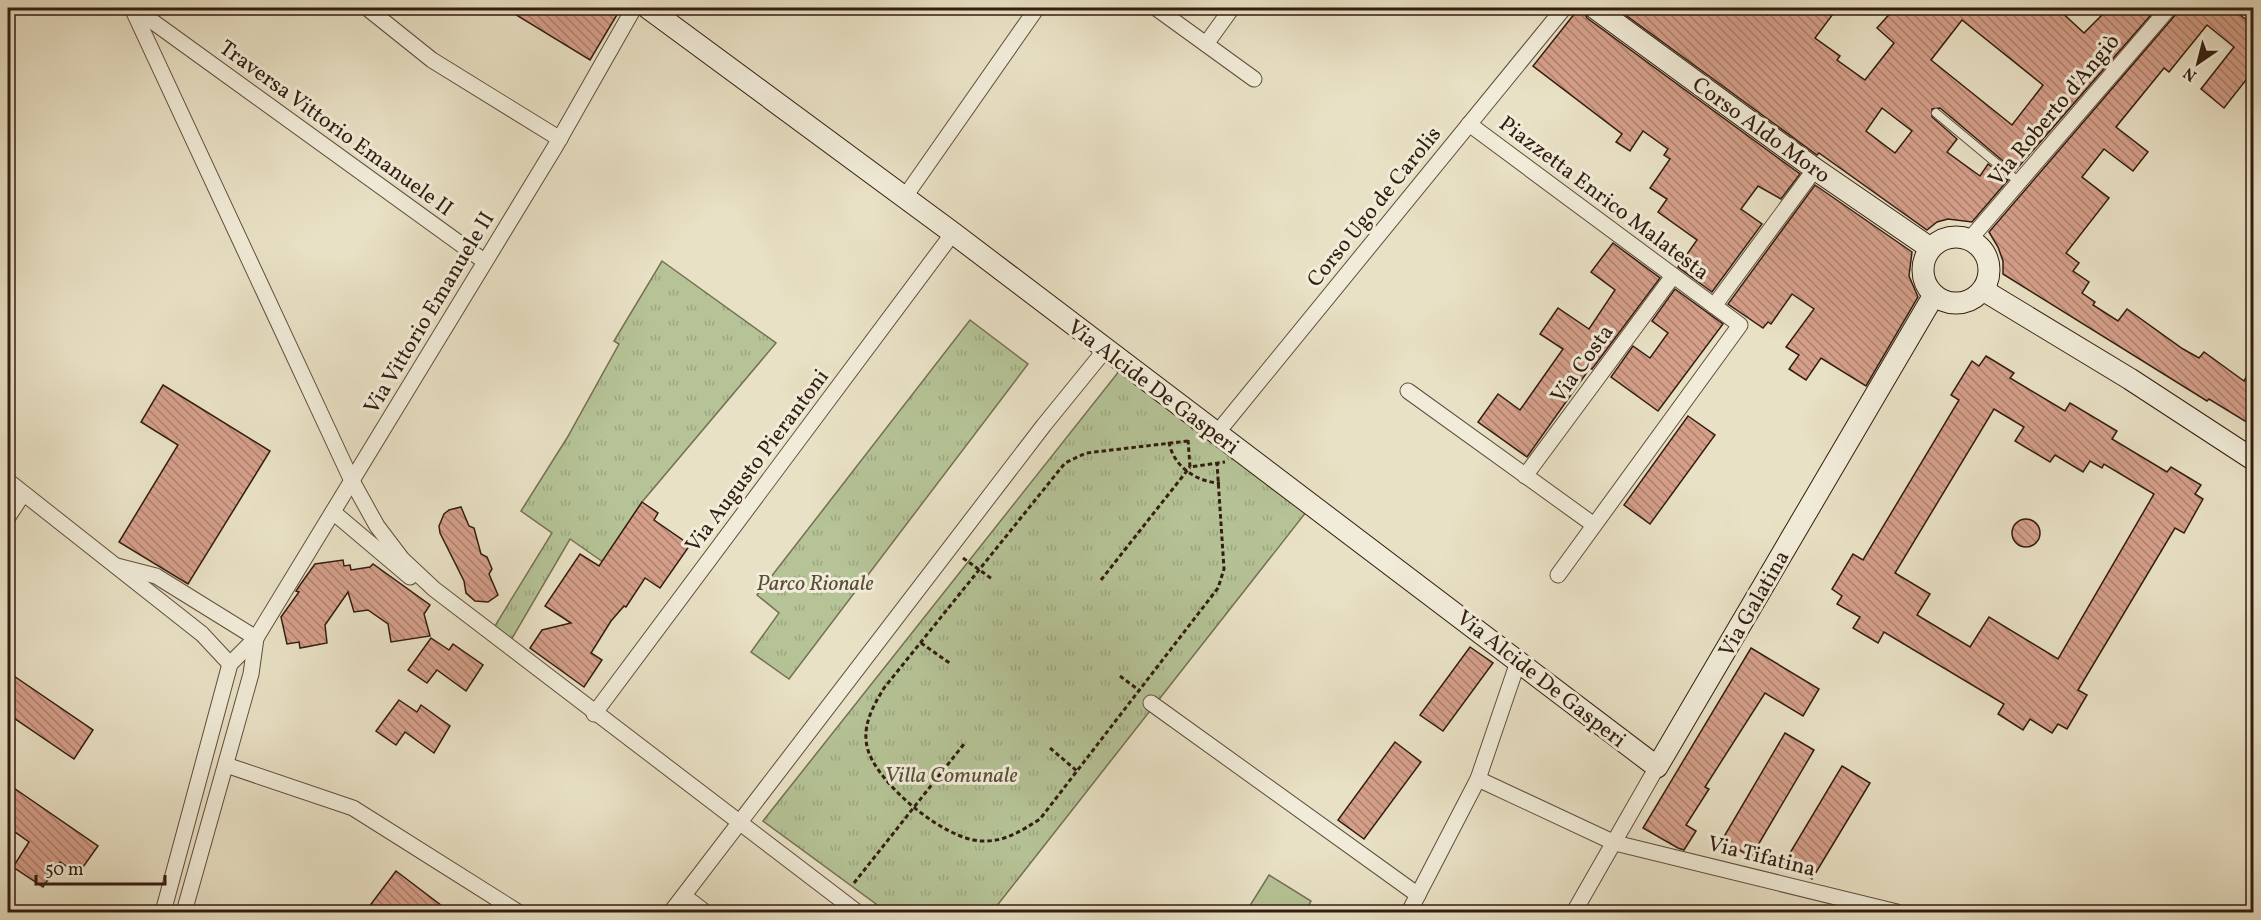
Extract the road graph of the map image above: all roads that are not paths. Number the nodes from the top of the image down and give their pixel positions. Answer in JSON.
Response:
{"nodes":[{"id":1,"x":133,"y":8,"type":"edge"},
{"id":2,"x":367,"y":8,"type":"edge"},
{"id":3,"x":634,"y":8,"type":"edge"},
{"id":4,"x":648,"y":8,"type":"edge"},
{"id":5,"x":1037,"y":8,"type":"edge"},
{"id":6,"x":1156,"y":8,"type":"edge"},
{"id":7,"x":1232,"y":8,"type":"edge"},
{"id":8,"x":1564,"y":8,"type":"edge"},
{"id":9,"x":1595,"y":8,"type":"edge"},
{"id":10,"x":2169,"y":8,"type":"edge"},
{"id":11,"x":1206,"y":44,"type":"junction"},
{"id":12,"x":1254,"y":79,"type":"dead end"},
{"id":13,"x":1936,"y":113,"type":"dead end"},
{"id":14,"x":1469,"y":124,"type":"junction"},
{"id":15,"x":560,"y":139,"type":"junction"},
{"id":16,"x":1815,"y":169,"type":"junction"},
{"id":17,"x":2020,"y":183,"type":"junction"},
{"id":18,"x":904,"y":198,"type":"junction"},
{"id":19,"x":953,"y":232,"type":"junction"},
{"id":20,"x":1970,"y":239,"type":"junction"},
{"id":21,"x":1930,"y":248,"type":"junction"},
{"id":22,"x":484,"y":261,"type":"junction"},
{"id":23,"x":1673,"y":276,"type":"junction"},
{"id":24,"x":1983,"y":290,"type":"junction"},
{"id":25,"x":1934,"y":295,"type":"junction"},
{"id":26,"x":1714,"y":306,"type":"junction"},
{"id":27,"x":1105,"y":350,"type":"junction"},
{"id":28,"x":1408,"y":391,"type":"dead end"},
{"id":29,"x":1217,"y":433,"type":"junction"},
{"id":30,"x":2253,"y":460,"type":"edge"},
{"id":31,"x":1525,"y":476,"type":"junction"},
{"id":32,"x":8,"y":481,"type":"edge"},
{"id":33,"x":352,"y":481,"type":"junction"},
{"id":34,"x":23,"y":494,"type":"junction"},
{"id":35,"x":333,"y":512,"type":"junction"},
{"id":36,"x":8,"y":517,"type":"edge"},
{"id":37,"x":1594,"y":525,"type":"junction"},
{"id":38,"x":117,"y":566,"type":"junction"},
{"id":39,"x":1558,"y":574,"type":"dead end"},
{"id":40,"x":434,"y":589,"type":"junction"},
{"id":41,"x":256,"y":638,"type":"junction"},
{"id":42,"x":1519,"y":659,"type":"junction"},
{"id":43,"x":230,"y":664,"type":"junction"},
{"id":44,"x":1151,"y":703,"type":"road end"},
{"id":45,"x":594,"y":714,"type":"junction"},
{"id":46,"x":225,"y":765,"type":"junction"},
{"id":47,"x":1657,"y":767,"type":"junction"},
{"id":48,"x":1478,"y":779,"type":"junction"},
{"id":49,"x":739,"y":825,"type":"junction"},
{"id":50,"x":1615,"y":843,"type":"junction"},
{"id":51,"x":684,"y":896,"type":"junction"},
{"id":52,"x":1418,"y":896,"type":"junction"},
{"id":53,"x":163,"y":912,"type":"edge"},
{"id":54,"x":184,"y":912,"type":"edge"},
{"id":55,"x":518,"y":912,"type":"edge"},
{"id":56,"x":671,"y":912,"type":"edge"},
{"id":57,"x":705,"y":912,"type":"edge"},
{"id":58,"x":857,"y":912,"type":"edge"},
{"id":59,"x":1409,"y":912,"type":"edge"},
{"id":60,"x":1574,"y":912,"type":"edge"},
{"id":61,"x":1897,"y":912,"type":"edge"}],
"edges":[{"from":1,"to":22,"type":"street","name":"Traversa Vittorio Emanuele II"},
{"from":1,"to":33,"type":"street"},
{"from":2,"to":15,"type":"street"},
{"from":3,"to":15,"type":"street","name":"Via Vittorio Emanuele II"},
{"from":4,"to":18,"type":"main road","name":"Via Alcide De Gasperi"},
{"from":5,"to":18,"type":"street"},
{"from":6,"to":11,"type":"street"},
{"from":7,"to":11,"type":"street"},
{"from":8,"to":14,"type":"street","name":"Corso Ugo de Carolis"},
{"from":9,"to":16,"type":"main road","name":"Corso Aldo Moro"},
{"from":10,"to":17,"type":"street","name":"Via Roberto d'Angiò"},
{"from":11,"to":12,"type":"street"},
{"from":13,"to":17,"type":"lane"},
{"from":14,"to":23,"type":"street","name":"Piazzetta Enrico Malatesta"},
{"from":14,"to":29,"type":"street","name":"Corso Ugo de Carolis"},
{"from":15,"to":22,"type":"street","name":"Via Vittorio Emanuele II"},
{"from":16,"to":21,"type":"main road","name":"Corso Aldo Moro"},
{"from":16,"to":26,"type":"street"},
{"from":17,"to":20,"type":"street","name":"Via Roberto d'Angiò"},
{"from":18,"to":19,"type":"main road","name":"Via Alcide De Gasperi"},
{"from":19,"to":27,"type":"main road","name":"Via Alcide De Gasperi"},
{"from":19,"to":45,"type":"street","name":"Via Augusto Pierantoni"},
{"from":20,"to":21,"type":"main road"},
{"from":20,"to":24,"type":"main road"},
{"from":21,"to":25,"type":"main road"},
{"from":22,"to":33,"type":"street","name":"Via Vittorio Emanuele II"},
{"from":23,"to":26,"type":"street","name":"Piazzetta Enrico Malatesta"},
{"from":23,"to":31,"type":"street","name":"Via Costa"},
{"from":24,"to":25,"type":"main road"},
{"from":24,"to":30,"type":"main road"},
{"from":25,"to":47,"type":"main road","name":"Via Galatina"},
{"from":26,"to":37,"type":"street","name":"Piazzetta Enrico Malatesta"},
{"from":27,"to":29,"type":"main road","name":"Via Alcide De Gasperi"},
{"from":27,"to":49,"type":"street"},
{"from":28,"to":31,"type":"street"},
{"from":29,"to":42,"type":"main road","name":"Via Alcide De Gasperi"},
{"from":31,"to":37,"type":"street"},
{"from":32,"to":34,"type":"street"},
{"from":33,"to":35,"type":"street","name":"Via Vittorio Emanuele II"},
{"from":33,"to":40,"type":"street"},
{"from":34,"to":36,"type":"street"},
{"from":34,"to":38,"type":"street"},
{"from":35,"to":40,"type":"street"},
{"from":35,"to":41,"type":"street","name":"Via Vittorio Emanuele II"},
{"from":37,"to":39,"type":"street"},
{"from":38,"to":41,"type":"street"},
{"from":38,"to":43,"type":"street"},
{"from":40,"to":45,"type":"street"},
{"from":41,"to":43,"type":"street","name":"Via Vittorio Emanuele II"},
{"from":41,"to":46,"type":"street","name":"Via Vittorio Emanuele II"},
{"from":42,"to":47,"type":"main road","name":"Via Alcide De Gasperi"},
{"from":42,"to":48,"type":"street"},
{"from":43,"to":53,"type":"street","name":"Via Vittorio Emanuele II"},
{"from":44,"to":52,"type":"street"},
{"from":45,"to":49,"type":"street"},
{"from":46,"to":54,"type":"street","name":"Via Vittorio Emanuele II"},
{"from":46,"to":55,"type":"street"},
{"from":47,"to":50,"type":"street","name":"Via Galatina"},
{"from":48,"to":50,"type":"street","name":"Via Tifatina"},
{"from":48,"to":52,"type":"street"},
{"from":49,"to":51,"type":"street"},
{"from":49,"to":58,"type":"street"},
{"from":50,"to":60,"type":"street","name":"Via Galatina"},
{"from":50,"to":61,"type":"street","name":"Via Tifatina"},
{"from":51,"to":56,"type":"street"},
{"from":51,"to":57,"type":"street"},
{"from":52,"to":59,"type":"street"}]}
